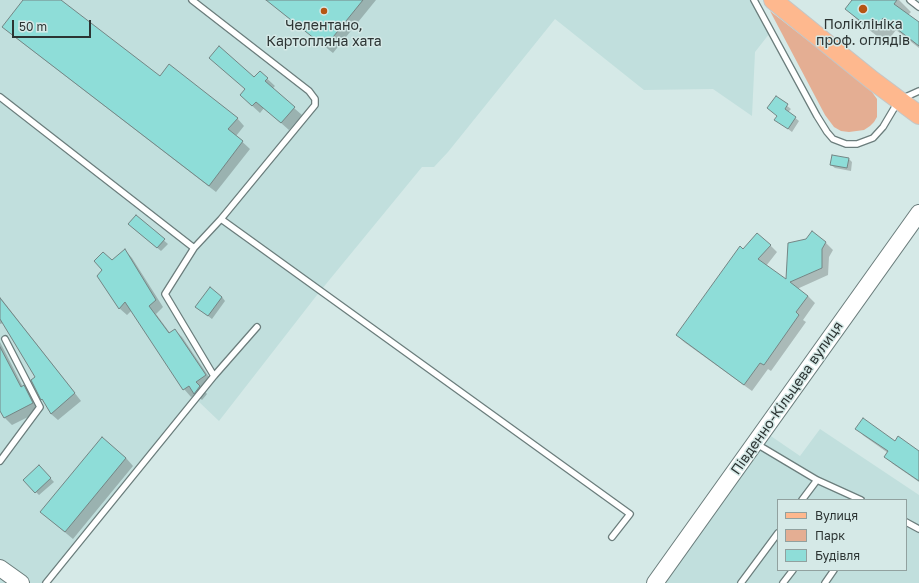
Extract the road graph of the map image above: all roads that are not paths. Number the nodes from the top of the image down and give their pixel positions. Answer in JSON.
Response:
{"nodes":[{"id":1,"x":192,"y":0,"type":"edge"},
{"id":2,"x":754,"y":0,"type":"edge"},
{"id":3,"x":775,"y":0,"type":"edge"},
{"id":4,"x":910,"y":0,"type":"edge"},
{"id":5,"x":919,"y":7,"type":"edge"},
{"id":6,"x":919,"y":91,"type":"edge"},
{"id":7,"x":0,"y":97,"type":"edge"},
{"id":8,"x":899,"y":100,"type":"junction"},
{"id":9,"x":919,"y":115,"type":"edge"},
{"id":10,"x":919,"y":213,"type":"edge"},
{"id":11,"x":221,"y":219,"type":"junction"},
{"id":12,"x":194,"y":248,"type":"junction"},
{"id":13,"x":257,"y":327,"type":"dead end"},
{"id":14,"x":5,"y":339,"type":"dead end"},
{"id":15,"x":214,"y":376,"type":"junction"},
{"id":16,"x":755,"y":443,"type":"junction"},
{"id":17,"x":0,"y":461,"type":"edge"},
{"id":18,"x":817,"y":480,"type":"junction"},
{"id":19,"x":848,"y":494,"type":"junction"},
{"id":20,"x":803,"y":499,"type":"edge"},
{"id":21,"x":844,"y":499,"type":"edge"},
{"id":22,"x":858,"y":499,"type":"edge"},
{"id":23,"x":907,"y":523,"type":"edge"},
{"id":24,"x":919,"y":529,"type":"edge"},
{"id":25,"x":777,"y":534,"type":"edge"},
{"id":26,"x":612,"y":537,"type":"dead end"},
{"id":27,"x":0,"y":568,"type":"edge"},
{"id":28,"x":792,"y":571,"type":"edge"},
{"id":29,"x":833,"y":571,"type":"edge"},
{"id":30,"x":21,"y":583,"type":"edge"},
{"id":31,"x":46,"y":583,"type":"edge"},
{"id":32,"x":655,"y":583,"type":"edge"},
{"id":33,"x":741,"y":583,"type":"edge"},
{"id":34,"x":783,"y":583,"type":"edge"},
{"id":35,"x":825,"y":583,"type":"edge"}],
"edges":[{"from":1,"to":11,"type":"lane"},
{"from":2,"to":8,"type":"lane"},
{"from":3,"to":8,"type":"main road"},
{"from":4,"to":5,"type":"lane"},
{"from":6,"to":8,"type":"lane"},
{"from":7,"to":12,"type":"lane"},
{"from":8,"to":9,"type":"main road"},
{"from":10,"to":16,"type":"street","name":"Південно-Кільцева вулиця"},
{"from":11,"to":12,"type":"lane"},
{"from":11,"to":26,"type":"lane"},
{"from":12,"to":15,"type":"lane"},
{"from":13,"to":15,"type":"lane"},
{"from":14,"to":17,"type":"lane"},
{"from":15,"to":31,"type":"lane"},
{"from":16,"to":18,"type":"lane"},
{"from":16,"to":32,"type":"street","name":"Південно-Кільцева вулиця"},
{"from":18,"to":19,"type":"lane"},
{"from":18,"to":20,"type":"lane"},
{"from":19,"to":21,"type":"lane"},
{"from":19,"to":22,"type":"lane"},
{"from":23,"to":24,"type":"lane"},
{"from":25,"to":33,"type":"lane"},
{"from":27,"to":30,"type":"street"},
{"from":28,"to":34,"type":"lane"},
{"from":29,"to":35,"type":"lane"}]}
